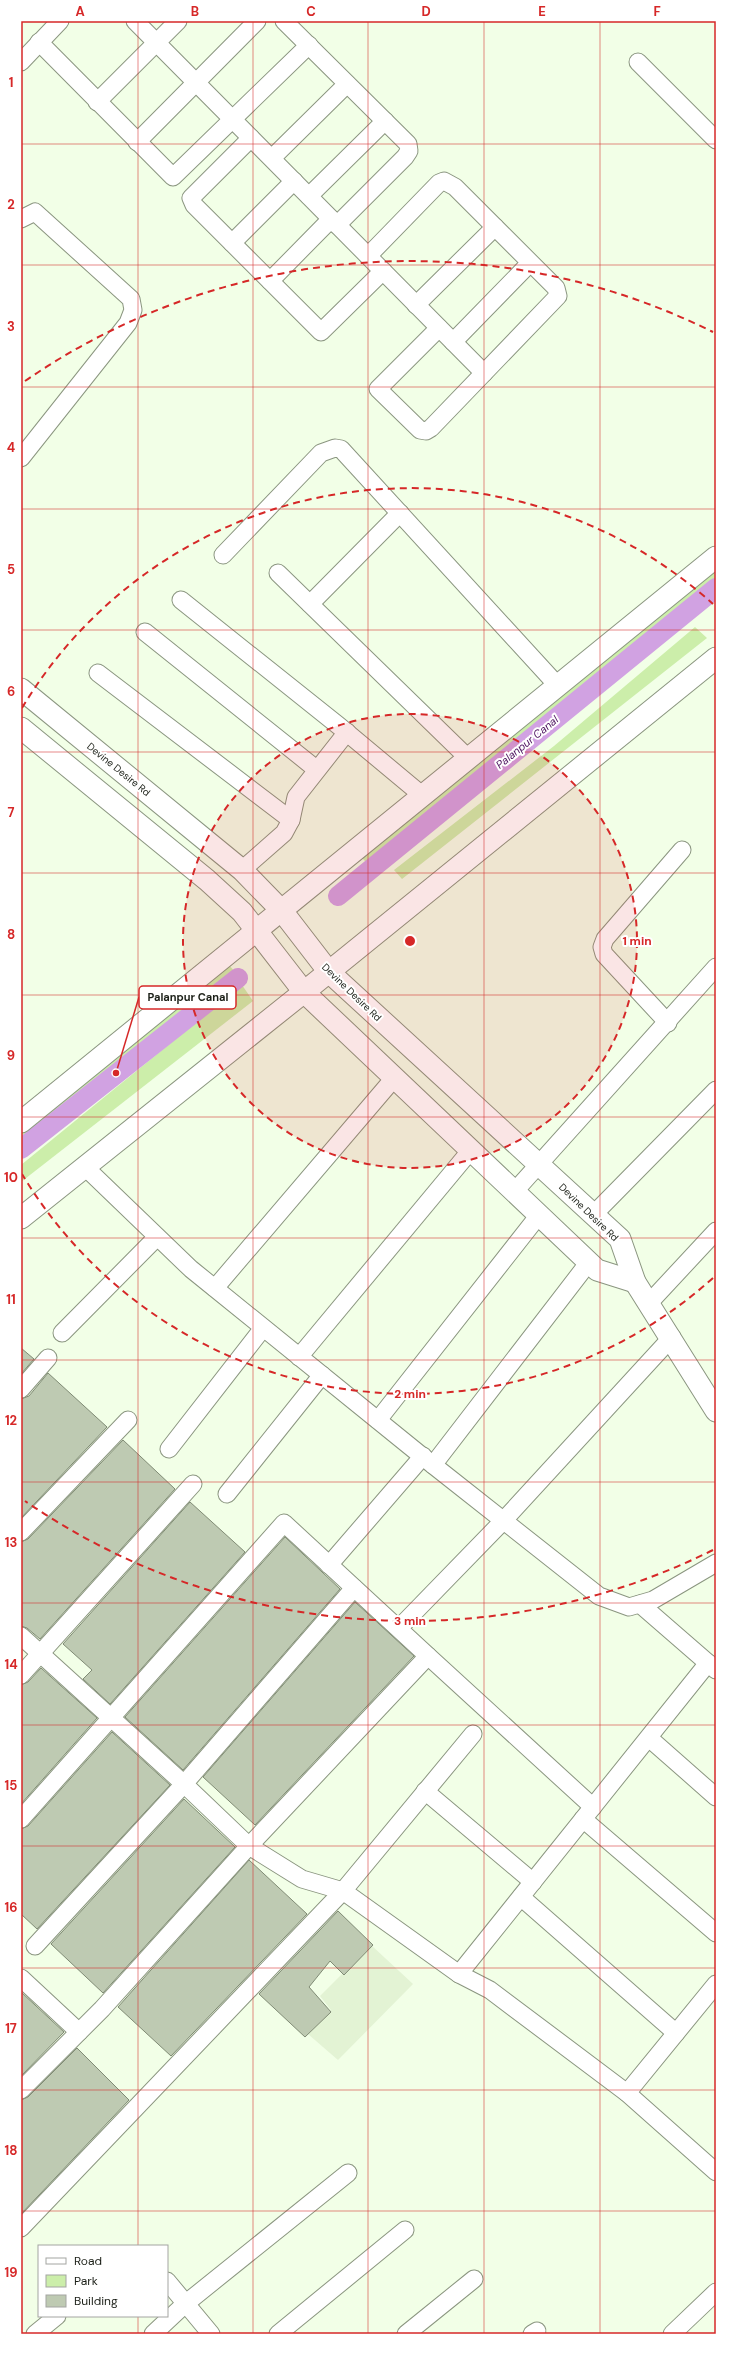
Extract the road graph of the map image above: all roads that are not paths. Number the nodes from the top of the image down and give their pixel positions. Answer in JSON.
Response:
{"nodes":[{"id":1,"x":60,"y":21,"type":"edge"},
{"id":2,"x":135,"y":21,"type":"edge"},
{"id":3,"x":178,"y":21,"type":"edge"},
{"id":4,"x":257,"y":21,"type":"edge"},
{"id":5,"x":284,"y":21,"type":"edge"},
{"id":6,"x":39,"y":42,"type":"junction"},
{"id":7,"x":156,"y":42,"type":"junction"},
{"id":8,"x":308,"y":45,"type":"junction"},
{"id":9,"x":21,"y":62,"type":"edge"},
{"id":10,"x":638,"y":62,"type":"dead end"},
{"id":11,"x":196,"y":82,"type":"junction"},
{"id":12,"x":347,"y":84,"type":"junction"},
{"id":13,"x":98,"y":102,"type":"junction"},
{"id":14,"x":233,"y":120,"type":"junction"},
{"id":15,"x":385,"y":121,"type":"junction"},
{"id":16,"x":251,"y":138,"type":"junction"},
{"id":17,"x":716,"y":140,"type":"edge"},
{"id":18,"x":137,"y":142,"type":"junction"},
{"id":19,"x":272,"y":158,"type":"junction"},
{"id":20,"x":294,"y":181,"type":"junction"},
{"id":21,"x":309,"y":196,"type":"junction"},
{"id":22,"x":21,"y":219,"type":"edge"},
{"id":23,"x":334,"y":222,"type":"junction"},
{"id":24,"x":495,"y":226,"type":"junction"},
{"id":25,"x":232,"y":243,"type":"junction"},
{"id":26,"x":368,"y":256,"type":"junction"},
{"id":27,"x":530,"y":263,"type":"junction"},
{"id":28,"x":383,"y":271,"type":"junction"},
{"id":29,"x":270,"y":281,"type":"junction"},
{"id":30,"x":416,"y":305,"type":"junction"},
{"id":31,"x":439,"y":328,"type":"junction"},
{"id":32,"x":453,"y":342,"type":"junction"},
{"id":33,"x":484,"y":373,"type":"junction"},
{"id":34,"x":21,"y":458,"type":"edge"},
{"id":35,"x":400,"y":513,"type":"junction"},
{"id":36,"x":223,"y":555,"type":"dead end"},
{"id":37,"x":716,"y":557,"type":"edge"},
{"id":38,"x":278,"y":573,"type":"dead end"},
{"id":39,"x":181,"y":600,"type":"dead end"},
{"id":40,"x":310,"y":604,"type":"junction"},
{"id":41,"x":145,"y":632,"type":"dead end"},
{"id":42,"x":716,"y":658,"type":"edge"},
{"id":43,"x":98,"y":673,"type":"dead end"},
{"id":44,"x":558,"y":686,"type":"junction"},
{"id":45,"x":21,"y":689,"type":"edge"},
{"id":46,"x":21,"y":728,"type":"edge"},
{"id":47,"x":347,"y":732,"type":"junction"},
{"id":48,"x":469,"y":759,"type":"junction"},
{"id":49,"x":316,"y":770,"type":"junction"},
{"id":50,"x":423,"y":796,"type":"junction"},
{"id":51,"x":291,"y":820,"type":"junction"},
{"id":52,"x":682,"y":850,"type":"dead end"},
{"id":53,"x":242,"y":870,"type":"junction"},
{"id":54,"x":282,"y":911,"type":"junction"},
{"id":55,"x":258,"y":931,"type":"junction"},
{"id":56,"x":716,"y":967,"type":"edge"},
{"id":57,"x":329,"y":972,"type":"junction"},
{"id":58,"x":304,"y":992,"type":"junction"},
{"id":59,"x":668,"y":1023,"type":"junction"},
{"id":60,"x":395,"y":1078,"type":"junction"},
{"id":61,"x":716,"y":1090,"type":"edge"},
{"id":62,"x":21,"y":1122,"type":"edge"},
{"id":63,"x":471,"y":1150,"type":"junction"},
{"id":64,"x":538,"y":1164,"type":"junction"},
{"id":65,"x":84,"y":1167,"type":"junction"},
{"id":66,"x":514,"y":1192,"type":"junction"},
{"id":67,"x":539,"y":1215,"type":"junction"},
{"id":68,"x":593,"y":1215,"type":"junction"},
{"id":69,"x":21,"y":1218,"type":"edge"},
{"id":70,"x":716,"y":1231,"type":"edge"},
{"id":71,"x":156,"y":1238,"type":"junction"},
{"id":72,"x":589,"y":1262,"type":"junction"},
{"id":73,"x":635,"y":1282,"type":"junction"},
{"id":74,"x":215,"y":1288,"type":"junction"},
{"id":75,"x":650,"y":1302,"type":"junction"},
{"id":76,"x":263,"y":1328,"type":"junction"},
{"id":77,"x":62,"y":1333,"type":"dead end"},
{"id":78,"x":672,"y":1337,"type":"junction"},
{"id":79,"x":299,"y":1357,"type":"junction"},
{"id":80,"x":48,"y":1358,"type":"dead end"},
{"id":81,"x":322,"y":1375,"type":"junction"},
{"id":82,"x":21,"y":1389,"type":"edge"},
{"id":83,"x":713,"y":1400,"type":"edge"},
{"id":84,"x":128,"y":1420,"type":"dead end"},
{"id":85,"x":378,"y":1420,"type":"junction"},
{"id":86,"x":169,"y":1448,"type":"dead end"},
{"id":87,"x":428,"y":1460,"type":"junction"},
{"id":88,"x":193,"y":1484,"type":"dead end"},
{"id":89,"x":227,"y":1494,"type":"dead end"},
{"id":90,"x":504,"y":1520,"type":"junction"},
{"id":91,"x":21,"y":1532,"type":"edge"},
{"id":92,"x":716,"y":1563,"type":"edge"},
{"id":93,"x":329,"y":1565,"type":"junction"},
{"id":94,"x":354,"y":1588,"type":"junction"},
{"id":95,"x":640,"y":1604,"type":"junction"},
{"id":96,"x":399,"y":1628,"type":"junction"},
{"id":97,"x":21,"y":1636,"type":"edge"},
{"id":98,"x":41,"y":1653,"type":"junction"},
{"id":99,"x":428,"y":1656,"type":"junction"},
{"id":100,"x":712,"y":1667,"type":"edge"},
{"id":101,"x":21,"y":1675,"type":"edge"},
{"id":102,"x":111,"y":1717,"type":"junction"},
{"id":103,"x":473,"y":1734,"type":"dead end"},
{"id":104,"x":648,"y":1738,"type":"junction"},
{"id":105,"x":184,"y":1784,"type":"junction"},
{"id":106,"x":425,"y":1791,"type":"junction"},
{"id":107,"x":716,"y":1797,"type":"edge"},
{"id":108,"x":588,"y":1813,"type":"junction"},
{"id":109,"x":21,"y":1819,"type":"edge"},
{"id":110,"x":249,"y":1846,"type":"junction"},
{"id":111,"x":534,"y":1882,"type":"junction"},
{"id":112,"x":343,"y":1890,"type":"junction"},
{"id":113,"x":521,"y":1897,"type":"junction"},
{"id":114,"x":716,"y":1933,"type":"edge"},
{"id":115,"x":35,"y":1946,"type":"dead end"},
{"id":116,"x":460,"y":1974,"type":"junction"},
{"id":117,"x":21,"y":1978,"type":"edge"},
{"id":118,"x":716,"y":1984,"type":"edge"},
{"id":119,"x":79,"y":2032,"type":"junction"},
{"id":120,"x":676,"y":2033,"type":"junction"},
{"id":121,"x":21,"y":2090,"type":"edge"},
{"id":122,"x":627,"y":2093,"type":"junction"},
{"id":123,"x":716,"y":2172,"type":"edge"},
{"id":124,"x":348,"y":2173,"type":"dead end"},
{"id":125,"x":21,"y":2228,"type":"edge"},
{"id":126,"x":405,"y":2230,"type":"dead end"},
{"id":127,"x":474,"y":2279,"type":"dead end"},
{"id":128,"x":168,"y":2282,"type":"edge"},
{"id":129,"x":716,"y":2292,"type":"edge"},
{"id":130,"x":185,"y":2304,"type":"junction"},
{"id":131,"x":56,"y":2317,"type":"edge"},
{"id":132,"x":35,"y":2334,"type":"edge"},
{"id":133,"x":153,"y":2334,"type":"edge"},
{"id":134,"x":211,"y":2334,"type":"edge"},
{"id":135,"x":278,"y":2334,"type":"edge"},
{"id":136,"x":406,"y":2334,"type":"edge"},
{"id":137,"x":672,"y":2334,"type":"edge"}],
"edges":[{"from":1,"to":6,"type":"street"},
{"from":2,"to":7,"type":"street"},
{"from":3,"to":7,"type":"street"},
{"from":4,"to":11,"type":"street"},
{"from":5,"to":8,"type":"street"},
{"from":6,"to":9,"type":"street"},
{"from":6,"to":13,"type":"street"},
{"from":7,"to":11,"type":"street"},
{"from":7,"to":13,"type":"street"},
{"from":8,"to":12,"type":"street"},
{"from":8,"to":14,"type":"street"},
{"from":10,"to":17,"type":"street"},
{"from":11,"to":14,"type":"street"},
{"from":11,"to":18,"type":"street"},
{"from":12,"to":15,"type":"street"},
{"from":12,"to":19,"type":"street"},
{"from":13,"to":18,"type":"street"},
{"from":14,"to":16,"type":"street"},
{"from":14,"to":18,"type":"street"},
{"from":15,"to":21,"type":"street"},
{"from":15,"to":23,"type":"street"},
{"from":16,"to":19,"type":"street"},
{"from":16,"to":25,"type":"street"},
{"from":19,"to":20,"type":"street"},
{"from":20,"to":21,"type":"street"},
{"from":20,"to":25,"type":"street"},
{"from":21,"to":23,"type":"street"},
{"from":22,"to":34,"type":"street"},
{"from":23,"to":26,"type":"street"},
{"from":23,"to":29,"type":"street"},
{"from":24,"to":26,"type":"street"},
{"from":24,"to":27,"type":"street"},
{"from":24,"to":30,"type":"street"},
{"from":25,"to":29,"type":"street"},
{"from":26,"to":28,"type":"street"},
{"from":27,"to":32,"type":"street"},
{"from":27,"to":33,"type":"street"},
{"from":28,"to":29,"type":"street"},
{"from":28,"to":30,"type":"street"},
{"from":30,"to":31,"type":"street"},
{"from":31,"to":32,"type":"street"},
{"from":31,"to":33,"type":"street"},
{"from":32,"to":33,"type":"street"},
{"from":35,"to":36,"type":"street"},
{"from":35,"to":40,"type":"street"},
{"from":35,"to":44,"type":"street"},
{"from":37,"to":44,"type":"street"},
{"from":38,"to":40,"type":"street"},
{"from":39,"to":47,"type":"street"},
{"from":40,"to":48,"type":"street"},
{"from":41,"to":49,"type":"street"},
{"from":42,"to":57,"type":"street"},
{"from":43,"to":51,"type":"street"},
{"from":44,"to":48,"type":"street"},
{"from":45,"to":53,"type":"street","name":"Devine Desire Rd"},
{"from":46,"to":55,"type":"street"},
{"from":47,"to":49,"type":"street"},
{"from":47,"to":50,"type":"street"},
{"from":48,"to":50,"type":"street"},
{"from":49,"to":51,"type":"street"},
{"from":50,"to":54,"type":"street"},
{"from":51,"to":53,"type":"street"},
{"from":52,"to":59,"type":"street"},
{"from":53,"to":54,"type":"street","name":"Devine Desire Rd"},
{"from":54,"to":55,"type":"street"},
{"from":54,"to":57,"type":"street","name":"Devine Desire Rd"},
{"from":55,"to":58,"type":"street"},
{"from":55,"to":62,"type":"street"},
{"from":56,"to":59,"type":"street"},
{"from":57,"to":58,"type":"street"},
{"from":57,"to":64,"type":"street","name":"Devine Desire Rd"},
{"from":58,"to":60,"type":"street"},
{"from":58,"to":65,"type":"street"},
{"from":59,"to":64,"type":"street"},
{"from":60,"to":63,"type":"street"},
{"from":60,"to":74,"type":"street"},
{"from":61,"to":68,"type":"street"},
{"from":63,"to":66,"type":"street"},
{"from":63,"to":79,"type":"street"},
{"from":64,"to":66,"type":"street"},
{"from":64,"to":68,"type":"street","name":"Devine Desire Rd"},
{"from":65,"to":69,"type":"street"},
{"from":65,"to":71,"type":"street"},
{"from":66,"to":67,"type":"street"},
{"from":67,"to":72,"type":"street"},
{"from":67,"to":85,"type":"street"},
{"from":68,"to":73,"type":"street","name":"Devine Desire Rd"},
{"from":70,"to":75,"type":"street"},
{"from":71,"to":74,"type":"street"},
{"from":71,"to":77,"type":"street"},
{"from":72,"to":73,"type":"street"},
{"from":72,"to":87,"type":"street"},
{"from":73,"to":75,"type":"street","name":"Devine Desire Rd"},
{"from":74,"to":76,"type":"street"},
{"from":75,"to":78,"type":"street","name":"Devine Desire Rd"},
{"from":76,"to":79,"type":"street"},
{"from":76,"to":86,"type":"street"},
{"from":78,"to":83,"type":"street","name":"Devine Desire Rd"},
{"from":78,"to":90,"type":"street"},
{"from":79,"to":81,"type":"street"},
{"from":80,"to":82,"type":"street"},
{"from":81,"to":85,"type":"street"},
{"from":81,"to":89,"type":"street"},
{"from":84,"to":91,"type":"street"},
{"from":85,"to":87,"type":"street"},
{"from":87,"to":90,"type":"street"},
{"from":87,"to":93,"type":"street"},
{"from":88,"to":98,"type":"street"},
{"from":90,"to":95,"type":"street"},
{"from":90,"to":96,"type":"street"},
{"from":92,"to":95,"type":"street"},
{"from":93,"to":94,"type":"street"},
{"from":93,"to":102,"type":"street"},
{"from":94,"to":96,"type":"street"},
{"from":94,"to":105,"type":"street"},
{"from":95,"to":100,"type":"street"},
{"from":96,"to":99,"type":"street"},
{"from":97,"to":98,"type":"street"},
{"from":98,"to":101,"type":"street"},
{"from":98,"to":102,"type":"street"},
{"from":99,"to":108,"type":"street"},
{"from":99,"to":110,"type":"street"},
{"from":100,"to":104,"type":"street"},
{"from":102,"to":105,"type":"street"},
{"from":102,"to":109,"type":"street"},
{"from":103,"to":106,"type":"street"},
{"from":104,"to":107,"type":"street"},
{"from":104,"to":108,"type":"street"},
{"from":105,"to":110,"type":"street"},
{"from":105,"to":115,"type":"street"},
{"from":106,"to":111,"type":"street"},
{"from":106,"to":112,"type":"street"},
{"from":108,"to":111,"type":"street"},
{"from":108,"to":114,"type":"street"},
{"from":110,"to":112,"type":"street"},
{"from":110,"to":119,"type":"street"},
{"from":111,"to":113,"type":"street"},
{"from":112,"to":116,"type":"street"},
{"from":112,"to":125,"type":"street"},
{"from":113,"to":116,"type":"street"},
{"from":113,"to":120,"type":"street"},
{"from":116,"to":122,"type":"street"},
{"from":117,"to":119,"type":"street"},
{"from":118,"to":120,"type":"street"},
{"from":119,"to":121,"type":"street"},
{"from":120,"to":122,"type":"street"},
{"from":122,"to":123,"type":"street"},
{"from":124,"to":130,"type":"street"},
{"from":126,"to":135,"type":"street"},
{"from":127,"to":136,"type":"street"},
{"from":128,"to":130,"type":"street"},
{"from":129,"to":137,"type":"street"},
{"from":130,"to":133,"type":"street"},
{"from":130,"to":134,"type":"street"},
{"from":131,"to":132,"type":"street"}]}
